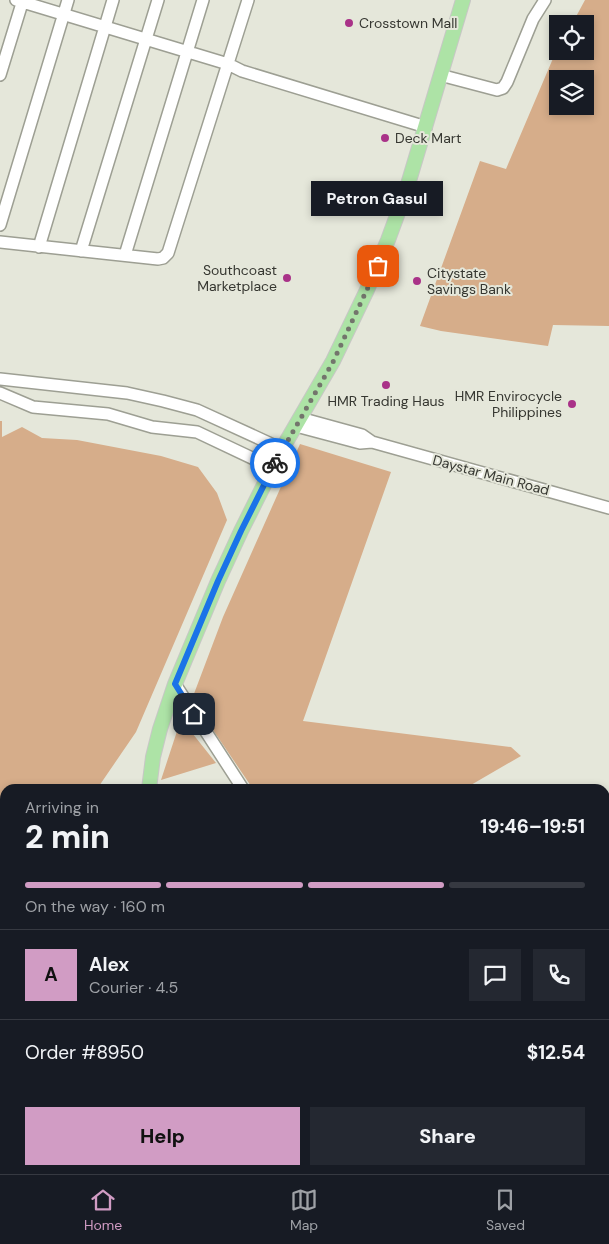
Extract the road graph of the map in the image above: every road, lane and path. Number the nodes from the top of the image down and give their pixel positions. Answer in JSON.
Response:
{"nodes":[{"id":1,"x":68,"y":0,"type":"edge"},
{"id":2,"x":113,"y":0,"type":"edge"},
{"id":3,"x":158,"y":0,"type":"edge"},
{"id":4,"x":203,"y":0,"type":"edge"},
{"id":5,"x":248,"y":0,"type":"edge"},
{"id":6,"x":463,"y":0,"type":"edge"},
{"id":7,"x":545,"y":0,"type":"edge"},
{"id":8,"x":21,"y":1,"type":"edge"},
{"id":9,"x":64,"y":14,"type":"junction"},
{"id":10,"x":105,"y":26,"type":"junction"},
{"id":11,"x":146,"y":39,"type":"junction"},
{"id":12,"x":187,"y":51,"type":"junction"},
{"id":13,"x":228,"y":64,"type":"junction"},
{"id":14,"x":0,"y":75,"type":"edge"},
{"id":15,"x":440,"y":75,"type":"junction"},
{"id":16,"x":426,"y":127,"type":"junction"},
{"id":17,"x":0,"y":224,"type":"edge"},
{"id":18,"x":0,"y":242,"type":"edge"},
{"id":19,"x":39,"y":247,"type":"junction"},
{"id":20,"x":81,"y":251,"type":"junction"},
{"id":21,"x":125,"y":254,"type":"junction"},
{"id":22,"x":0,"y":379,"type":"edge"},
{"id":23,"x":0,"y":393,"type":"edge"},
{"id":24,"x":298,"y":422,"type":"junction"},
{"id":25,"x":282,"y":449,"type":"junction"},
{"id":26,"x":273,"y":468,"type":"junction"},
{"id":27,"x":609,"y":508,"type":"edge"},
{"id":28,"x":175,"y":684,"type":"junction"},
{"id":29,"x":150,"y":784,"type":"edge"},
{"id":30,"x":240,"y":784,"type":"edge"}],
"edges":[{"from":1,"to":9,"type":"street"},
{"from":2,"to":10,"type":"street"},
{"from":3,"to":11,"type":"street"},
{"from":4,"to":12,"type":"street"},
{"from":5,"to":13,"type":"street"},
{"from":6,"to":15,"type":"main road"},
{"from":7,"to":15,"type":"street"},
{"from":8,"to":9,"type":"street"},
{"from":8,"to":14,"type":"street"},
{"from":9,"to":10,"type":"street"},
{"from":9,"to":17,"type":"street"},
{"from":10,"to":11,"type":"street"},
{"from":10,"to":19,"type":"street"},
{"from":11,"to":12,"type":"street"},
{"from":11,"to":20,"type":"street"},
{"from":12,"to":13,"type":"street"},
{"from":12,"to":21,"type":"street"},
{"from":13,"to":16,"type":"street"},
{"from":13,"to":21,"type":"street"},
{"from":15,"to":16,"type":"main road"},
{"from":16,"to":24,"type":"main road"},
{"from":18,"to":19,"type":"street"},
{"from":19,"to":20,"type":"street"},
{"from":20,"to":21,"type":"street"},
{"from":22,"to":25,"type":"street"},
{"from":23,"to":26,"type":"street"},
{"from":24,"to":25,"type":"main road"},
{"from":24,"to":27,"type":"street","name":"Daystar Main Road"},
{"from":25,"to":26,"type":"main road"},
{"from":26,"to":28,"type":"main road"},
{"from":28,"to":29,"type":"main road"},
{"from":28,"to":30,"type":"street"}]}
